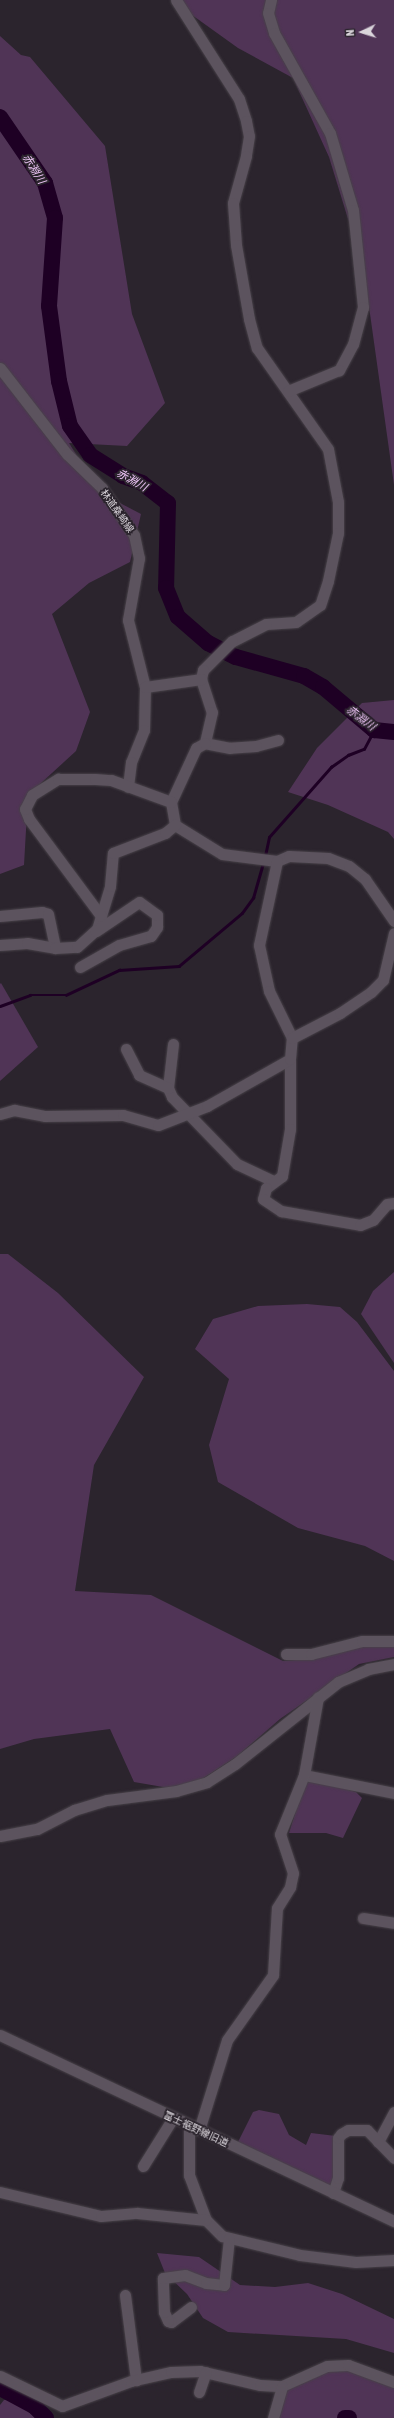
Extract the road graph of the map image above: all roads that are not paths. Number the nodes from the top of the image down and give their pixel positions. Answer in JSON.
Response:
{"nodes":[{"id":1,"x":176,"y":0,"type":"edge"},
{"id":2,"x":271,"y":0,"type":"edge"},
{"id":3,"x":0,"y":368,"type":"edge"},
{"id":4,"x":288,"y":391,"type":"junction"},
{"id":5,"x":201,"y":679,"type":"junction"},
{"id":6,"x":145,"y":687,"type":"junction"},
{"id":7,"x":278,"y":740,"type":"dead end"},
{"id":8,"x":205,"y":743,"type":"junction"},
{"id":9,"x":128,"y":787,"type":"junction"},
{"id":10,"x":171,"y":802,"type":"junction"},
{"id":11,"x":175,"y":825,"type":"junction"},
{"id":12,"x":275,"y":861,"type":"junction"},
{"id":13,"x":0,"y":916,"type":"edge"},
{"id":14,"x":101,"y":916,"type":"junction"},
{"id":15,"x":394,"y":921,"type":"edge"},
{"id":16,"x":96,"y":931,"type":"junction"},
{"id":17,"x":394,"y":933,"type":"edge"},
{"id":18,"x":0,"y":945,"type":"edge"},
{"id":19,"x":55,"y":948,"type":"junction"},
{"id":20,"x":80,"y":966,"type":"dead end"},
{"id":21,"x":292,"y":1038,"type":"junction"},
{"id":22,"x":172,"y":1044,"type":"dead end"},
{"id":23,"x":126,"y":1049,"type":"dead end"},
{"id":24,"x":290,"y":1059,"type":"junction"},
{"id":25,"x":168,"y":1088,"type":"junction"},
{"id":26,"x":189,"y":1113,"type":"junction"},
{"id":27,"x":0,"y":1114,"type":"edge"},
{"id":28,"x":273,"y":1181,"type":"junction"},
{"id":29,"x":394,"y":1203,"type":"edge"},
{"id":30,"x":394,"y":1641,"type":"edge"},
{"id":31,"x":286,"y":1654,"type":"dead end"},
{"id":32,"x":394,"y":1664,"type":"edge"},
{"id":33,"x":318,"y":1697,"type":"junction"},
{"id":34,"x":304,"y":1775,"type":"junction"},
{"id":35,"x":394,"y":1793,"type":"edge"},
{"id":36,"x":0,"y":1836,"type":"edge"},
{"id":37,"x":364,"y":1918,"type":"dead end"},
{"id":38,"x":394,"y":1925,"type":"edge"},
{"id":39,"x":0,"y":2035,"type":"edge"},
{"id":40,"x":394,"y":2112,"type":"edge"},
{"id":41,"x":173,"y":2118,"type":"junction"},
{"id":42,"x":194,"y":2128,"type":"junction"},
{"id":43,"x":378,"y":2142,"type":"junction"},
{"id":44,"x":394,"y":2158,"type":"edge"},
{"id":45,"x":143,"y":2166,"type":"dead end"},
{"id":46,"x":0,"y":2192,"type":"edge"},
{"id":47,"x":333,"y":2193,"type":"junction"},
{"id":48,"x":206,"y":2220,"type":"junction"},
{"id":49,"x":394,"y":2221,"type":"edge"},
{"id":50,"x":229,"y":2238,"type":"junction"},
{"id":51,"x":394,"y":2260,"type":"edge"},
{"id":52,"x":125,"y":2295,"type":"dead end"},
{"id":53,"x":191,"y":2307,"type":"dead end"},
{"id":54,"x":206,"y":2372,"type":"junction"},
{"id":55,"x":0,"y":2376,"type":"edge"},
{"id":56,"x":136,"y":2380,"type":"junction"},
{"id":57,"x":394,"y":2382,"type":"edge"},
{"id":58,"x":282,"y":2386,"type":"junction"},
{"id":59,"x":199,"y":2392,"type":"dead end"},
{"id":60,"x":272,"y":2418,"type":"edge"}],
"edges":[{"from":1,"to":4,"type":"street"},
{"from":2,"to":4,"type":"street"},
{"from":3,"to":6,"type":"street","name":"林道桑崎線"},
{"from":4,"to":5,"type":"street"},
{"from":5,"to":6,"type":"street"},
{"from":5,"to":8,"type":"street"},
{"from":6,"to":9,"type":"street","name":"林道桑崎線"},
{"from":7,"to":8,"type":"street"},
{"from":8,"to":10,"type":"street"},
{"from":9,"to":10,"type":"street"},
{"from":9,"to":14,"type":"street"},
{"from":10,"to":11,"type":"street"},
{"from":11,"to":12,"type":"street"},
{"from":11,"to":14,"type":"street"},
{"from":12,"to":15,"type":"street"},
{"from":12,"to":21,"type":"street"},
{"from":13,"to":19,"type":"street"},
{"from":14,"to":16,"type":"street"},
{"from":16,"to":19,"type":"street"},
{"from":16,"to":20,"type":"street"},
{"from":17,"to":21,"type":"street"},
{"from":18,"to":19,"type":"street"},
{"from":21,"to":24,"type":"street"},
{"from":22,"to":25,"type":"street"},
{"from":23,"to":25,"type":"street"},
{"from":24,"to":26,"type":"street"},
{"from":24,"to":28,"type":"street"},
{"from":25,"to":26,"type":"street"},
{"from":26,"to":27,"type":"street"},
{"from":26,"to":28,"type":"street"},
{"from":28,"to":29,"type":"street"},
{"from":30,"to":31,"type":"street"},
{"from":32,"to":33,"type":"street"},
{"from":33,"to":34,"type":"street"},
{"from":33,"to":36,"type":"street"},
{"from":34,"to":35,"type":"street"},
{"from":34,"to":42,"type":"street"},
{"from":37,"to":38,"type":"street"},
{"from":39,"to":41,"type":"street","name":"富士裾野線旧道"},
{"from":40,"to":43,"type":"street"},
{"from":41,"to":42,"type":"street","name":"富士裾野線旧道"},
{"from":41,"to":45,"type":"street"},
{"from":42,"to":47,"type":"street","name":"富士裾野線旧道"},
{"from":42,"to":48,"type":"street"},
{"from":43,"to":44,"type":"street"},
{"from":43,"to":47,"type":"street"},
{"from":46,"to":48,"type":"street"},
{"from":47,"to":49,"type":"street","name":"富士裾野線旧道"},
{"from":48,"to":50,"type":"street"},
{"from":50,"to":51,"type":"street"},
{"from":50,"to":53,"type":"street"},
{"from":52,"to":56,"type":"street"},
{"from":54,"to":56,"type":"street"},
{"from":54,"to":58,"type":"street"},
{"from":54,"to":59,"type":"street"},
{"from":55,"to":56,"type":"street"},
{"from":57,"to":58,"type":"street"},
{"from":58,"to":60,"type":"street"}]}
